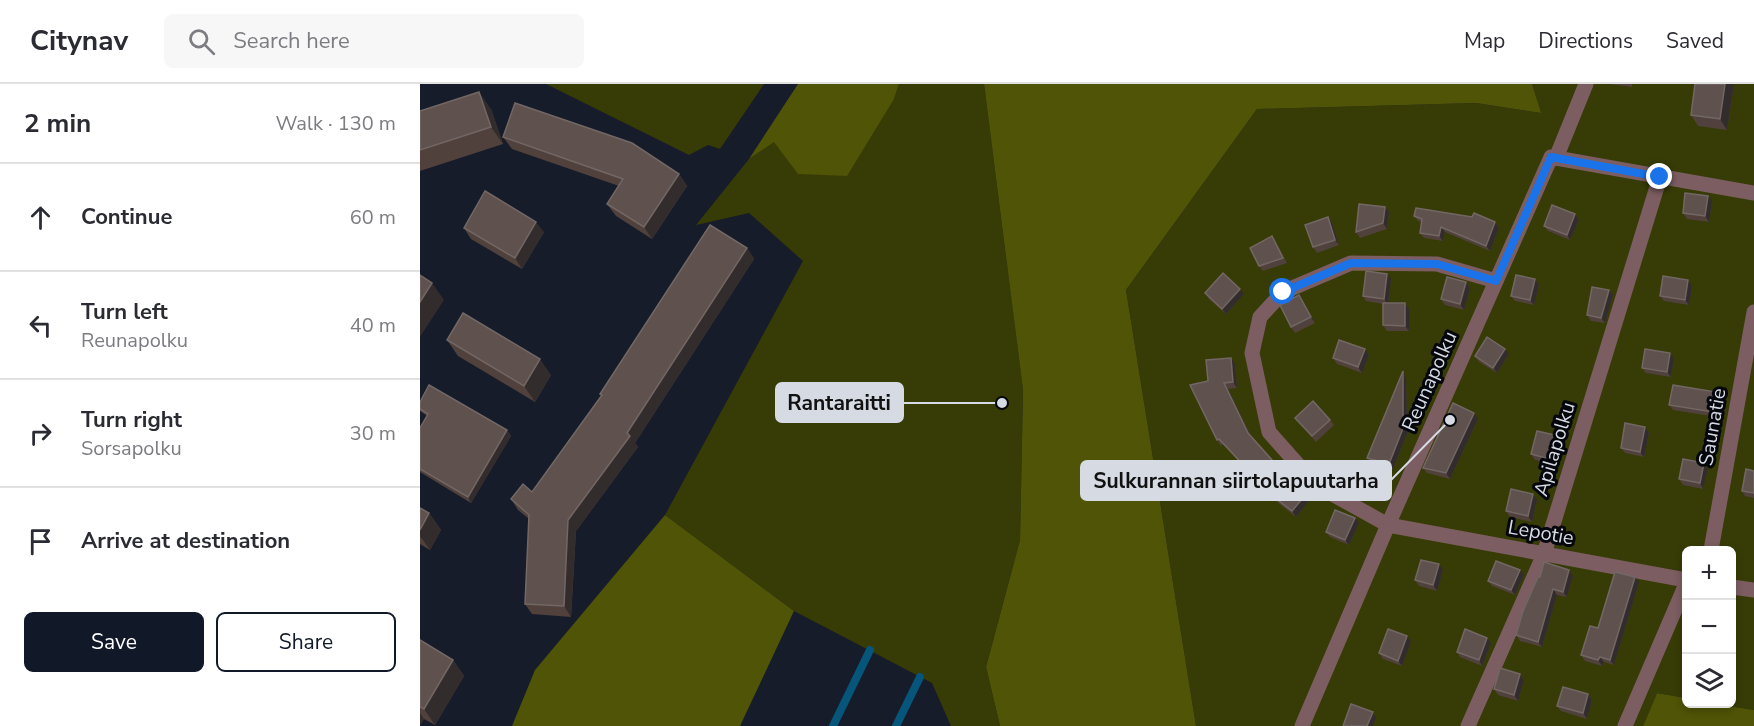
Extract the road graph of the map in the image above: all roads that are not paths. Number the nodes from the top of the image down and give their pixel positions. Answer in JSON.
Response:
{"nodes":[{"id":1,"x":1586,"y":84,"type":"edge"},
{"id":2,"x":1556,"y":158,"type":"junction"},
{"id":3,"x":1660,"y":177,"type":"junction"},
{"id":4,"x":1754,"y":193,"type":"edge"},
{"id":5,"x":1496,"y":281,"type":"junction"},
{"id":6,"x":1754,"y":312,"type":"edge"},
{"id":7,"x":1388,"y":525,"type":"junction"},
{"id":8,"x":1712,"y":546,"type":"edge"},
{"id":9,"x":1544,"y":554,"type":"junction"},
{"id":10,"x":1682,"y":581,"type":"edge"},
{"id":11,"x":1736,"y":588,"type":"edge"},
{"id":12,"x":1754,"y":590,"type":"edge"},
{"id":13,"x":1682,"y":591,"type":"edge"},
{"id":14,"x":1302,"y":726,"type":"edge"},
{"id":15,"x":1467,"y":726,"type":"edge"},
{"id":16,"x":1625,"y":726,"type":"edge"}],
"edges":[{"from":1,"to":2,"type":"lane"},
{"from":2,"to":3,"type":"lane"},
{"from":2,"to":5,"type":"lane","name":"Reunapolku"},
{"from":3,"to":4,"type":"lane"},
{"from":3,"to":9,"type":"lane","name":"Apilapolku"},
{"from":5,"to":7,"type":"lane","name":"Reunapolku"},
{"from":5,"to":7,"type":"lane","name":"Lepotie"},
{"from":6,"to":8,"type":"lane","name":"Saunatie"},
{"from":7,"to":9,"type":"lane","name":"Lepotie"},
{"from":7,"to":14,"type":"lane","name":"Reunapolku"},
{"from":9,"to":10,"type":"lane","name":"Lepotie"},
{"from":9,"to":15,"type":"lane","name":"Apilapolku"},
{"from":11,"to":12,"type":"lane"},
{"from":13,"to":16,"type":"lane"}]}
